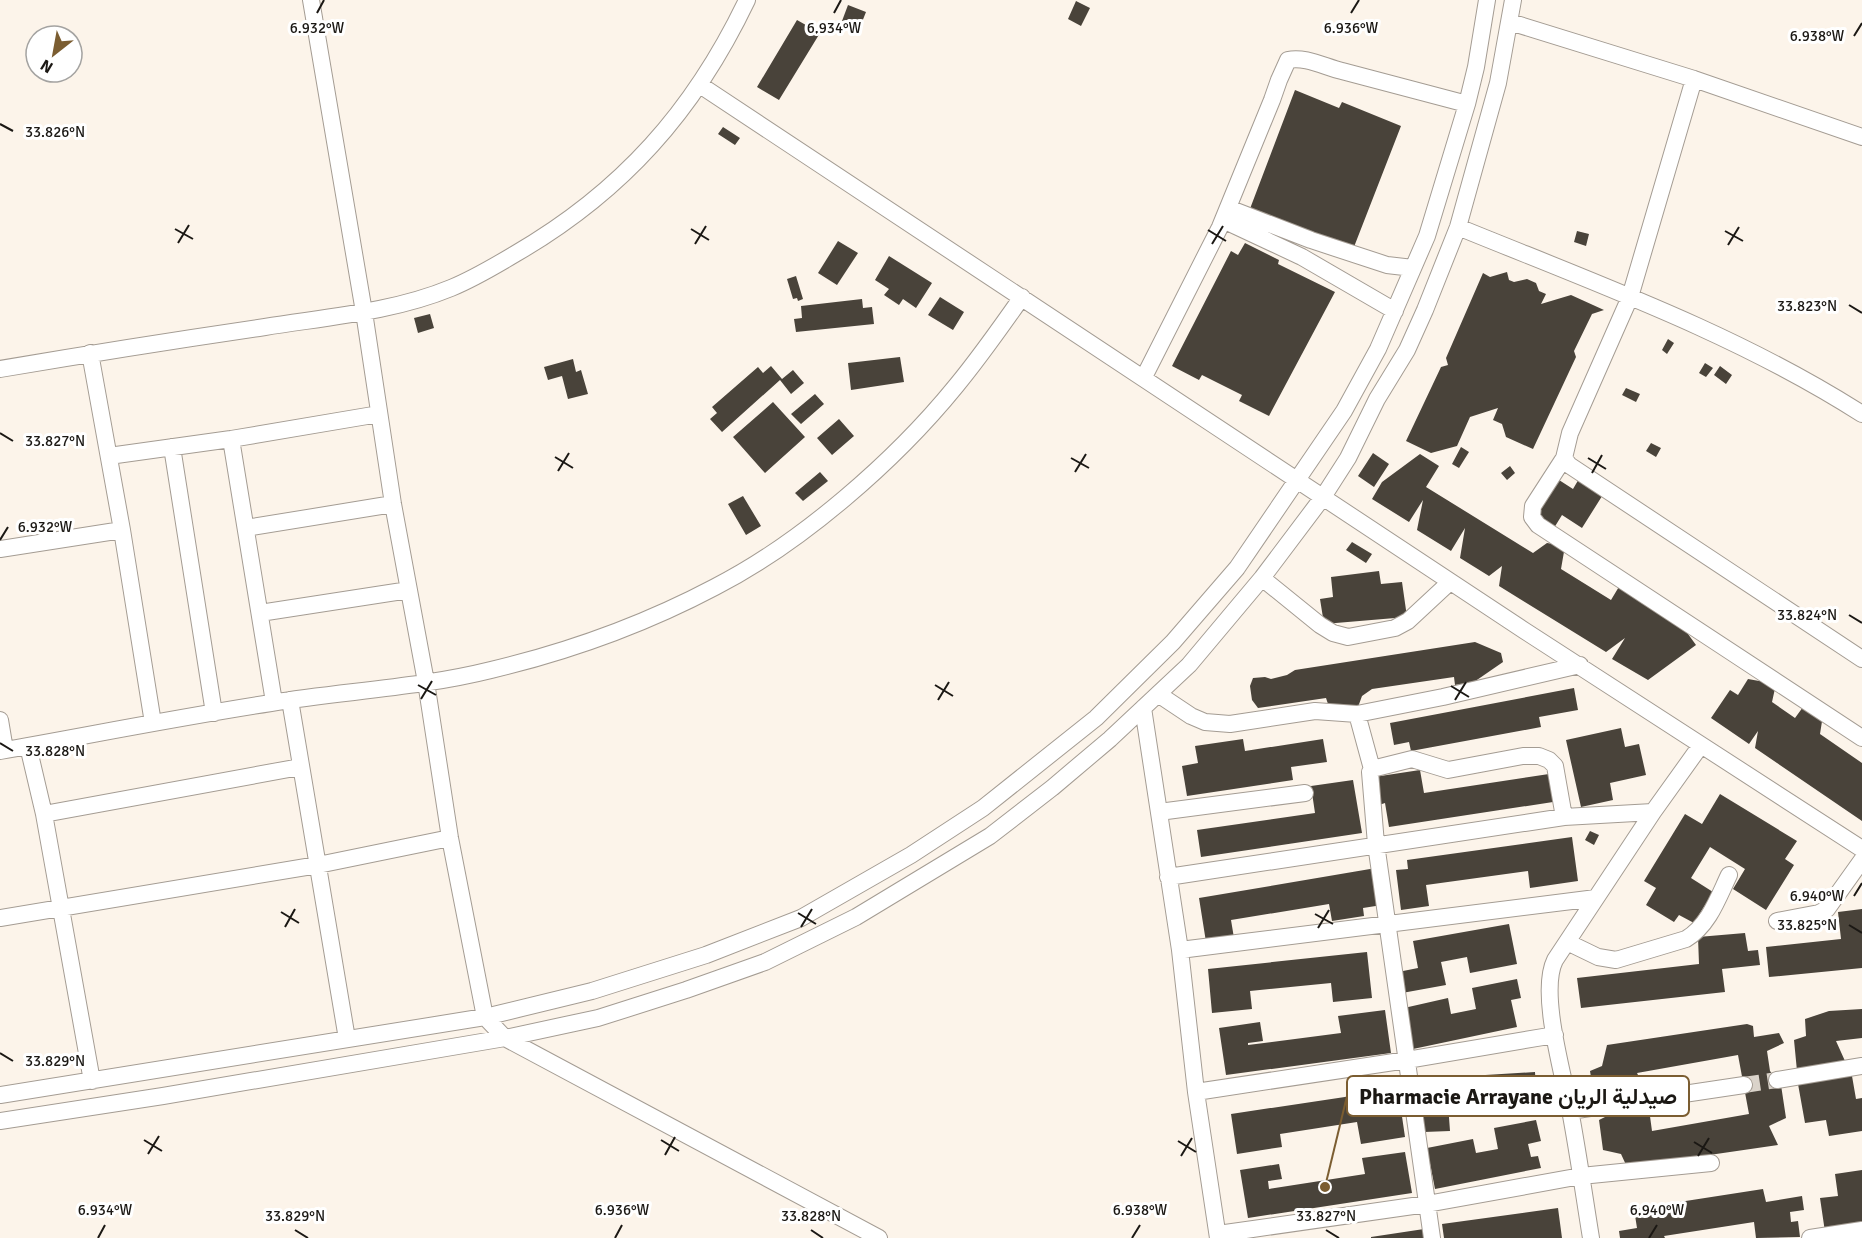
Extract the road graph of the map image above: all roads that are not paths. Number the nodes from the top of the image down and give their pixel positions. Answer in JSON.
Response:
{"nodes":[{"id":1,"x":311,"y":0,"type":"edge"},
{"id":2,"x":747,"y":0,"type":"edge"},
{"id":3,"x":1487,"y":0,"type":"edge"},
{"id":4,"x":1514,"y":0,"type":"edge"},
{"id":5,"x":1510,"y":22,"type":"junction"},
{"id":6,"x":1694,"y":79,"type":"junction"},
{"id":7,"x":700,"y":85,"type":"junction"},
{"id":8,"x":1467,"y":104,"type":"junction"},
{"id":9,"x":1862,"y":137,"type":"edge"},
{"id":10,"x":1226,"y":214,"type":"junction"},
{"id":11,"x":1458,"y":227,"type":"junction"},
{"id":12,"x":1311,"y":240,"type":"junction"},
{"id":13,"x":1302,"y":257,"type":"junction"},
{"id":14,"x":1413,"y":268,"type":"junction"},
{"id":15,"x":1022,"y":297,"type":"junction"},
{"id":16,"x":1630,"y":297,"type":"junction"},
{"id":17,"x":1395,"y":311,"type":"junction"},
{"id":18,"x":364,"y":312,"type":"junction"},
{"id":19,"x":90,"y":353,"type":"junction"},
{"id":20,"x":0,"y":369,"type":"edge"},
{"id":21,"x":1144,"y":377,"type":"junction"},
{"id":22,"x":379,"y":414,"type":"junction"},
{"id":23,"x":1862,"y":414,"type":"edge"},
{"id":24,"x":231,"y":439,"type":"junction"},
{"id":25,"x":172,"y":447,"type":"junction"},
{"id":26,"x":109,"y":456,"type":"junction"},
{"id":27,"x":1564,"y":458,"type":"junction"},
{"id":28,"x":1297,"y":481,"type":"junction"},
{"id":29,"x":1323,"y":497,"type":"junction"},
{"id":30,"x":393,"y":504,"type":"junction"},
{"id":31,"x":246,"y":528,"type":"junction"},
{"id":32,"x":122,"y":530,"type":"junction"},
{"id":33,"x":0,"y":549,"type":"edge"},
{"id":34,"x":1262,"y":578,"type":"junction"},
{"id":35,"x":1450,"y":582,"type":"junction"},
{"id":36,"x":409,"y":590,"type":"junction"},
{"id":37,"x":260,"y":613,"type":"junction"},
{"id":38,"x":1862,"y":658,"type":"edge"},
{"id":39,"x":1580,"y":665,"type":"junction"},
{"id":40,"x":426,"y":682,"type":"junction"},
{"id":41,"x":1158,"y":694,"type":"junction"},
{"id":42,"x":282,"y":701,"type":"junction"},
{"id":43,"x":1143,"y":708,"type":"junction"},
{"id":44,"x":214,"y":713,"type":"junction"},
{"id":45,"x":1357,"y":714,"type":"junction"},
{"id":46,"x":0,"y":720,"type":"edge"},
{"id":47,"x":153,"y":723,"type":"junction"},
{"id":48,"x":1862,"y":738,"type":"edge"},
{"id":49,"x":1701,"y":745,"type":"junction"},
{"id":50,"x":28,"y":746,"type":"junction"},
{"id":51,"x":2,"y":750,"type":"edge"},
{"id":52,"x":300,"y":767,"type":"junction"},
{"id":53,"x":1372,"y":769,"type":"junction"},
{"id":54,"x":1305,"y":793,"type":"dead end"},
{"id":55,"x":1160,"y":812,"type":"junction"},
{"id":56,"x":1653,"y":812,"type":"junction"},
{"id":57,"x":44,"y":814,"type":"junction"},
{"id":58,"x":1564,"y":817,"type":"junction"},
{"id":59,"x":450,"y":838,"type":"junction"},
{"id":60,"x":1376,"y":844,"type":"junction"},
{"id":61,"x":1862,"y":849,"type":"edge"},
{"id":62,"x":1862,"y":860,"type":"edge"},
{"id":63,"x":318,"y":864,"type":"junction"},
{"id":64,"x":1729,"y":875,"type":"dead end"},
{"id":65,"x":1168,"y":877,"type":"junction"},
{"id":66,"x":1596,"y":898,"type":"junction"},
{"id":67,"x":61,"y":908,"type":"junction"},
{"id":68,"x":0,"y":918,"type":"edge"},
{"id":69,"x":1777,"y":921,"type":"dead end"},
{"id":70,"x":1387,"y":923,"type":"junction"},
{"id":71,"x":1567,"y":942,"type":"junction"},
{"id":72,"x":1180,"y":950,"type":"junction"},
{"id":73,"x":485,"y":1017,"type":"junction"},
{"id":74,"x":1555,"y":1035,"type":"junction"},
{"id":75,"x":504,"y":1038,"type":"junction"},
{"id":76,"x":347,"y":1039,"type":"junction"},
{"id":77,"x":464,"y":1045,"type":"junction"},
{"id":78,"x":1407,"y":1060,"type":"junction"},
{"id":79,"x":1862,"y":1066,"type":"edge"},
{"id":80,"x":1777,"y":1080,"type":"tunnel mouth"},
{"id":81,"x":92,"y":1082,"type":"junction"},
{"id":82,"x":1743,"y":1085,"type":"tunnel mouth"},
{"id":83,"x":1196,"y":1092,"type":"junction"},
{"id":84,"x":0,"y":1095,"type":"edge"},
{"id":85,"x":1570,"y":1111,"type":"junction"},
{"id":86,"x":0,"y":1121,"type":"edge"},
{"id":87,"x":1711,"y":1163,"type":"dead end"},
{"id":88,"x":1581,"y":1176,"type":"junction"},
{"id":89,"x":1427,"y":1204,"type":"junction"},
{"id":90,"x":1862,"y":1230,"type":"edge"},
{"id":91,"x":1218,"y":1236,"type":"edge"},
{"id":92,"x":879,"y":1238,"type":"edge"},
{"id":93,"x":1432,"y":1238,"type":"edge"},
{"id":94,"x":1591,"y":1238,"type":"edge"},
{"id":95,"x":1810,"y":1238,"type":"edge"}],
"edges":[{"from":1,"to":18,"type":"street"},
{"from":2,"to":7,"type":"street"},
{"from":3,"to":8,"type":"street"},
{"from":4,"to":5,"type":"street"},
{"from":5,"to":6,"type":"street"},
{"from":5,"to":11,"type":"street"},
{"from":6,"to":9,"type":"street"},
{"from":6,"to":16,"type":"street"},
{"from":7,"to":15,"type":"street"},
{"from":7,"to":18,"type":"street"},
{"from":8,"to":10,"type":"street"},
{"from":8,"to":14,"type":"street"},
{"from":10,"to":12,"type":"street"},
{"from":10,"to":13,"type":"street"},
{"from":10,"to":21,"type":"street"},
{"from":11,"to":16,"type":"street"},
{"from":11,"to":29,"type":"street"},
{"from":12,"to":13,"type":"street"},
{"from":12,"to":14,"type":"street"},
{"from":13,"to":17,"type":"street"},
{"from":14,"to":17,"type":"street"},
{"from":15,"to":21,"type":"street"},
{"from":15,"to":40,"type":"street"},
{"from":16,"to":23,"type":"street"},
{"from":16,"to":27,"type":"street"},
{"from":17,"to":28,"type":"street"},
{"from":18,"to":19,"type":"street"},
{"from":18,"to":22,"type":"street"},
{"from":19,"to":20,"type":"street"},
{"from":19,"to":26,"type":"street"},
{"from":21,"to":28,"type":"street"},
{"from":22,"to":24,"type":"street"},
{"from":22,"to":30,"type":"street"},
{"from":24,"to":25,"type":"street"},
{"from":24,"to":31,"type":"street"},
{"from":25,"to":26,"type":"street"},
{"from":25,"to":44,"type":"street"},
{"from":26,"to":32,"type":"street"},
{"from":27,"to":38,"type":"street"},
{"from":27,"to":48,"type":"street"},
{"from":28,"to":29,"type":"street"},
{"from":28,"to":73,"type":"street"},
{"from":29,"to":34,"type":"street"},
{"from":29,"to":35,"type":"street"},
{"from":30,"to":31,"type":"street"},
{"from":30,"to":36,"type":"street"},
{"from":31,"to":37,"type":"street"},
{"from":32,"to":33,"type":"street"},
{"from":32,"to":47,"type":"street"},
{"from":34,"to":35,"type":"street"},
{"from":34,"to":41,"type":"street"},
{"from":35,"to":39,"type":"street"},
{"from":36,"to":37,"type":"street"},
{"from":36,"to":40,"type":"street"},
{"from":37,"to":42,"type":"street"},
{"from":39,"to":45,"type":"street"},
{"from":39,"to":49,"type":"street"},
{"from":40,"to":42,"type":"street"},
{"from":40,"to":59,"type":"street"},
{"from":41,"to":43,"type":"street"},
{"from":41,"to":45,"type":"street"},
{"from":42,"to":44,"type":"street"},
{"from":42,"to":52,"type":"street"},
{"from":43,"to":55,"type":"street"},
{"from":43,"to":75,"type":"street"},
{"from":44,"to":47,"type":"street"},
{"from":45,"to":53,"type":"street"},
{"from":46,"to":51,"type":"street"},
{"from":47,"to":50,"type":"street"},
{"from":49,"to":56,"type":"street"},
{"from":49,"to":61,"type":"street"},
{"from":50,"to":51,"type":"street"},
{"from":50,"to":57,"type":"street"},
{"from":52,"to":57,"type":"street"},
{"from":52,"to":63,"type":"street"},
{"from":53,"to":58,"type":"street"},
{"from":53,"to":60,"type":"street"},
{"from":54,"to":55,"type":"street"},
{"from":55,"to":65,"type":"street"},
{"from":56,"to":58,"type":"street"},
{"from":56,"to":66,"type":"street"},
{"from":57,"to":67,"type":"street"},
{"from":58,"to":60,"type":"street"},
{"from":59,"to":63,"type":"street"},
{"from":59,"to":73,"type":"street"},
{"from":60,"to":65,"type":"street"},
{"from":60,"to":70,"type":"street"},
{"from":62,"to":69,"type":"street"},
{"from":63,"to":67,"type":"street"},
{"from":63,"to":76,"type":"street"},
{"from":64,"to":71,"type":"street"},
{"from":65,"to":72,"type":"street"},
{"from":66,"to":70,"type":"street"},
{"from":66,"to":71,"type":"street"},
{"from":67,"to":68,"type":"street"},
{"from":67,"to":81,"type":"street"},
{"from":70,"to":72,"type":"street"},
{"from":70,"to":78,"type":"street"},
{"from":71,"to":74,"type":"street"},
{"from":72,"to":83,"type":"street"},
{"from":73,"to":75,"type":"street"},
{"from":73,"to":76,"type":"street"},
{"from":73,"to":77,"type":"street"},
{"from":74,"to":78,"type":"street"},
{"from":74,"to":85,"type":"street"},
{"from":75,"to":77,"type":"street"},
{"from":75,"to":92,"type":"street"},
{"from":76,"to":81,"type":"street"},
{"from":77,"to":86,"type":"street"},
{"from":78,"to":83,"type":"street"},
{"from":78,"to":89,"type":"street"},
{"from":79,"to":80,"type":"street"},
{"from":81,"to":84,"type":"street"},
{"from":82,"to":85,"type":"street"},
{"from":83,"to":91,"type":"street"},
{"from":85,"to":88,"type":"street"},
{"from":87,"to":88,"type":"street"},
{"from":88,"to":89,"type":"street"},
{"from":88,"to":94,"type":"street"},
{"from":89,"to":91,"type":"street"},
{"from":89,"to":93,"type":"street"},
{"from":90,"to":95,"type":"street"}]}
